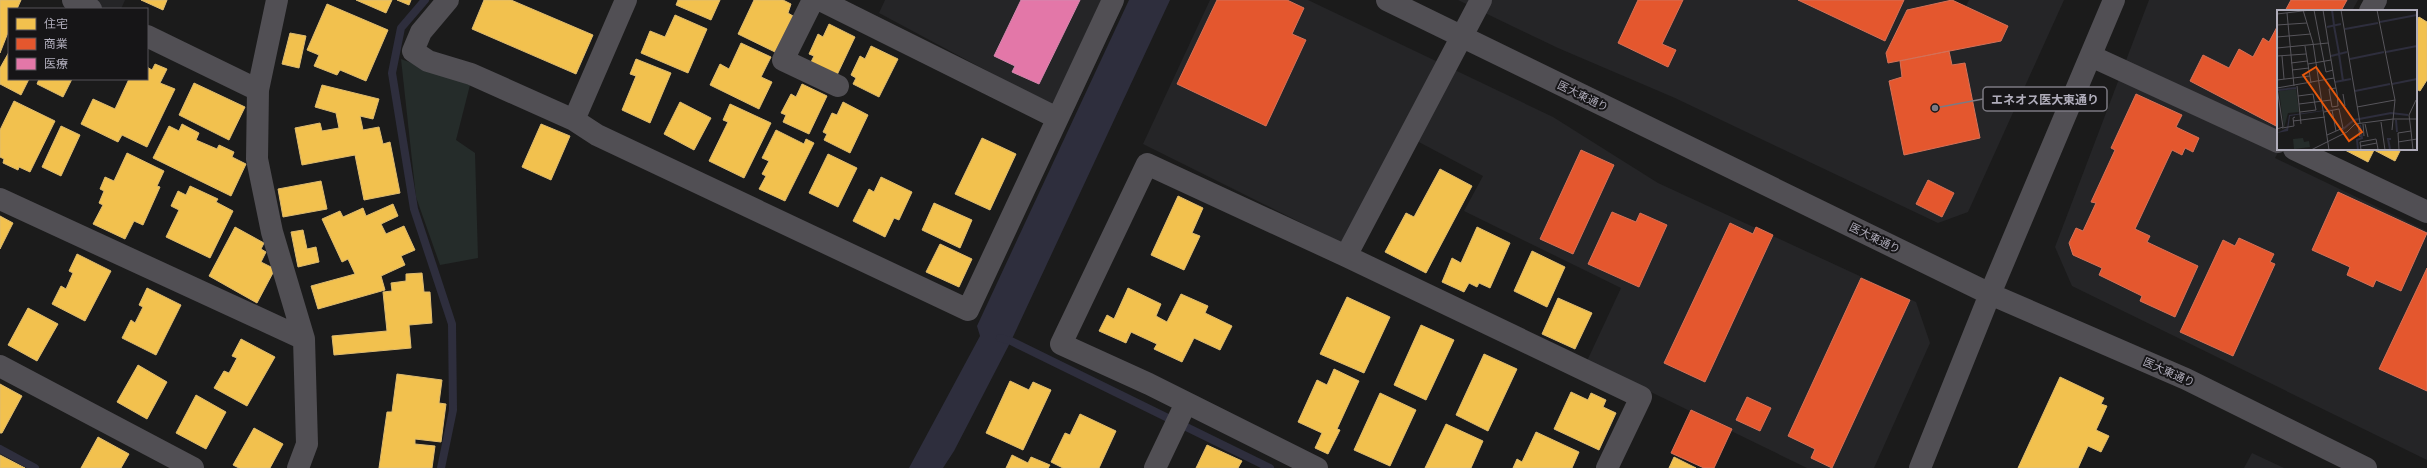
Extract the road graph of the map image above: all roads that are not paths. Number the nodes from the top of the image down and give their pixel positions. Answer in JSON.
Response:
{"nodes":[{"id":1,"x":73,"y":0,"type":"edge"},
{"id":2,"x":277,"y":0,"type":"edge"},
{"id":3,"x":448,"y":0,"type":"edge"},
{"id":4,"x":626,"y":0,"type":"edge"},
{"id":5,"x":813,"y":0,"type":"edge"},
{"id":6,"x":820,"y":0,"type":"edge"},
{"id":7,"x":1113,"y":0,"type":"edge"},
{"id":8,"x":1387,"y":0,"type":"edge"},
{"id":9,"x":1481,"y":0,"type":"edge"},
{"id":10,"x":2114,"y":0,"type":"edge"},
{"id":11,"x":2376,"y":0,"type":"edge"},
{"id":12,"x":89,"y":8,"type":"edge"},
{"id":13,"x":2371,"y":10,"type":"edge"},
{"id":14,"x":148,"y":36,"type":"edge"},
{"id":15,"x":1461,"y":37,"type":"junction"},
{"id":16,"x":2091,"y":56,"type":"junction"},
{"id":17,"x":838,"y":86,"type":"dead end"},
{"id":18,"x":258,"y":90,"type":"junction"},
{"id":19,"x":1057,"y":118,"type":"junction"},
{"id":20,"x":574,"y":120,"type":"junction"},
{"id":21,"x":2277,"y":141,"type":"edge"},
{"id":22,"x":2296,"y":150,"type":"edge"},
{"id":23,"x":0,"y":199,"type":"edge"},
{"id":24,"x":2427,"y":212,"type":"edge"},
{"id":25,"x":1346,"y":256,"type":"junction"},
{"id":26,"x":1990,"y":294,"type":"junction"},
{"id":27,"x":304,"y":339,"type":"junction"},
{"id":28,"x":0,"y":366,"type":"edge"},
{"id":29,"x":1184,"y":407,"type":"junction"},
{"id":30,"x":193,"y":468,"type":"edge"},
{"id":31,"x":298,"y":468,"type":"edge"},
{"id":32,"x":1155,"y":468,"type":"edge"},
{"id":33,"x":1317,"y":468,"type":"edge"},
{"id":34,"x":1608,"y":468,"type":"edge"},
{"id":35,"x":1920,"y":468,"type":"edge"},
{"id":36,"x":2366,"y":468,"type":"edge"}],
"edges":[{"from":1,"to":12,"type":"street"},
{"from":2,"to":18,"type":"street"},
{"from":3,"to":20,"type":"street"},
{"from":4,"to":20,"type":"street"},
{"from":5,"to":17,"type":"street"},
{"from":6,"to":19,"type":"street"},
{"from":7,"to":19,"type":"street"},
{"from":8,"to":15,"type":"street","name":"医大東通り"},
{"from":9,"to":15,"type":"street"},
{"from":10,"to":16,"type":"street"},
{"from":11,"to":13,"type":"street"},
{"from":14,"to":18,"type":"street"},
{"from":15,"to":25,"type":"street"},
{"from":15,"to":26,"type":"street","name":"医大東通り"},
{"from":16,"to":21,"type":"street"},
{"from":16,"to":26,"type":"street"},
{"from":18,"to":27,"type":"street"},
{"from":19,"to":20,"type":"street"},
{"from":22,"to":24,"type":"street"},
{"from":23,"to":27,"type":"street"},
{"from":25,"to":29,"type":"street"},
{"from":25,"to":34,"type":"street"},
{"from":26,"to":35,"type":"street"},
{"from":26,"to":36,"type":"street","name":"医大東通り"},
{"from":27,"to":31,"type":"street"},
{"from":28,"to":30,"type":"street"},
{"from":29,"to":32,"type":"street"},
{"from":29,"to":33,"type":"street"}]}
